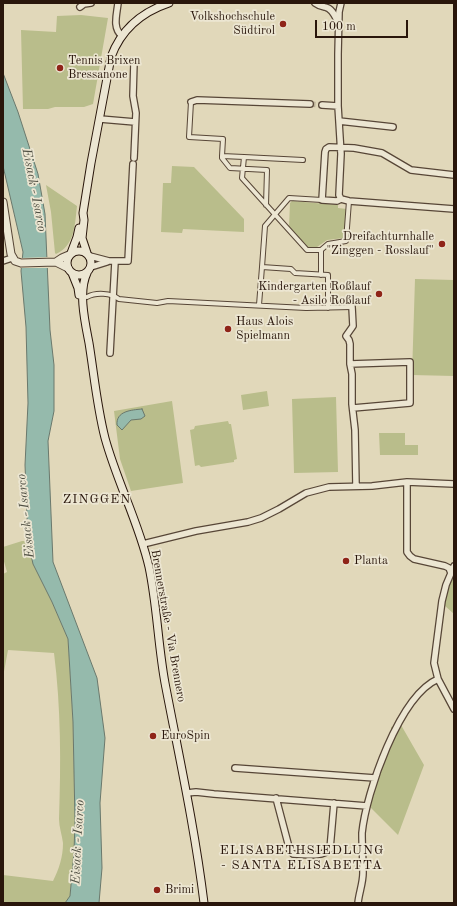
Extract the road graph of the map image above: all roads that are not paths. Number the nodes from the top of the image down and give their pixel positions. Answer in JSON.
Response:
{"nodes":[{"id":1,"x":92,"y":3,"type":"edge"},
{"id":2,"x":118,"y":3,"type":"edge"},
{"id":3,"x":169,"y":3,"type":"edge"},
{"id":4,"x":315,"y":3,"type":"edge"},
{"id":5,"x":341,"y":3,"type":"edge"},
{"id":6,"x":80,"y":7,"type":"dead end"},
{"id":7,"x":338,"y":22,"type":"junction"},
{"id":8,"x":122,"y":36,"type":"junction"},
{"id":9,"x":134,"y":62,"type":"dead end"},
{"id":10,"x":191,"y":102,"type":"joint"},
{"id":11,"x":310,"y":104,"type":"tunnel mouth"},
{"id":12,"x":322,"y":105,"type":"tunnel mouth"},
{"id":13,"x":338,"y":106,"type":"junction"},
{"id":14,"x":100,"y":119,"type":"junction"},
{"id":15,"x":339,"y":121,"type":"junction"},
{"id":16,"x":135,"y":122,"type":"junction"},
{"id":17,"x":393,"y":127,"type":"dead end"},
{"id":18,"x":341,"y":148,"type":"junction"},
{"id":19,"x":222,"y":156,"type":"junction"},
{"id":20,"x":244,"y":157,"type":"junction"},
{"id":21,"x":304,"y":160,"type":"dead end"},
{"id":22,"x":243,"y":168,"type":"junction"},
{"id":23,"x":454,"y":175,"type":"edge"},
{"id":24,"x":341,"y":199,"type":"junction"},
{"id":25,"x":322,"y":200,"type":"junction"},
{"id":26,"x":349,"y":201,"type":"junction"},
{"id":27,"x":3,"y":202,"type":"edge"},
{"id":28,"x":266,"y":205,"type":"junction"},
{"id":29,"x":454,"y":209,"type":"edge"},
{"id":30,"x":83,"y":212,"type":"junction"},
{"id":31,"x":276,"y":214,"type":"junction"},
{"id":32,"x":321,"y":250,"type":"junction"},
{"id":33,"x":70,"y":254,"type":"junction"},
{"id":34,"x":89,"y":254,"type":"junction"},
{"id":35,"x":12,"y":258,"type":"junction"},
{"id":36,"x":3,"y":261,"type":"edge"},
{"id":37,"x":53,"y":262,"type":"junction"},
{"id":38,"x":112,"y":262,"type":"junction"},
{"id":39,"x":262,"y":267,"type":"junction"},
{"id":40,"x":89,"y":270,"type":"junction"},
{"id":41,"x":70,"y":271,"type":"junction"},
{"id":42,"x":321,"y":275,"type":"junction"},
{"id":43,"x":114,"y":295,"type":"junction"},
{"id":44,"x":87,"y":297,"type":"dead end"},
{"id":45,"x":259,"y":305,"type":"junction"},
{"id":46,"x":352,"y":307,"type":"joint"},
{"id":47,"x":328,"y":308,"type":"junction"},
{"id":48,"x":83,"y":310,"type":"junction"},
{"id":49,"x":110,"y":353,"type":"dead end"},
{"id":50,"x":350,"y":364,"type":"junction"},
{"id":51,"x":353,"y":408,"type":"junction"},
{"id":52,"x":407,"y":482,"type":"junction"},
{"id":53,"x":454,"y":484,"type":"edge"},
{"id":54,"x":356,"y":486,"type":"junction"},
{"id":55,"x":143,"y":544,"type":"junction"},
{"id":56,"x":454,"y":566,"type":"edge"},
{"id":57,"x":450,"y":573,"type":"junction"},
{"id":58,"x":438,"y":679,"type":"junction"},
{"id":59,"x":454,"y":709,"type":"edge"},
{"id":60,"x":235,"y":768,"type":"dead end"},
{"id":61,"x":375,"y":778,"type":"junction"},
{"id":62,"x":187,"y":793,"type":"junction"},
{"id":63,"x":276,"y":798,"type":"junction"},
{"id":64,"x":334,"y":803,"type":"junction"},
{"id":65,"x":367,"y":806,"type":"junction"},
{"id":66,"x":204,"y":903,"type":"edge"},
{"id":67,"x":358,"y":903,"type":"edge"}],
"edges":[{"from":1,"to":6,"type":"street"},
{"from":2,"to":8,"type":"street"},
{"from":3,"to":8,"type":"main road","name":"Brennerstraße - Via Brennero"},
{"from":4,"to":7,"type":"street"},
{"from":5,"to":7,"type":"street"},
{"from":7,"to":13,"type":"street"},
{"from":8,"to":14,"type":"main road","name":"Brennerstraße - Via Brennero"},
{"from":9,"to":16,"type":"street"},
{"from":10,"to":11,"type":"street"},
{"from":10,"to":19,"type":"street"},
{"from":12,"to":13,"type":"street"},
{"from":13,"to":15,"type":"street"},
{"from":14,"to":16,"type":"street"},
{"from":14,"to":30,"type":"main road","name":"Brennerstraße - Via Brennero"},
{"from":15,"to":17,"type":"street"},
{"from":15,"to":18,"type":"street"},
{"from":16,"to":38,"type":"street"},
{"from":18,"to":23,"type":"street"},
{"from":18,"to":24,"type":"street"},
{"from":18,"to":25,"type":"street"},
{"from":19,"to":20,"type":"street"},
{"from":19,"to":22,"type":"street"},
{"from":20,"to":21,"type":"street"},
{"from":20,"to":22,"type":"street"},
{"from":22,"to":28,"type":"street"},
{"from":22,"to":28,"type":"street"},
{"from":24,"to":25,"type":"street"},
{"from":24,"to":26,"type":"street"},
{"from":25,"to":31,"type":"street"},
{"from":26,"to":29,"type":"street"},
{"from":26,"to":32,"type":"street"},
{"from":27,"to":35,"type":"main road"},
{"from":28,"to":31,"type":"street"},
{"from":30,"to":33,"type":"main road","name":"Brennerstraße - Via Brennero"},
{"from":30,"to":34,"type":"main road","name":"Brennerstraße - Via Brennero"},
{"from":31,"to":32,"type":"street"},
{"from":31,"to":39,"type":"street"},
{"from":32,"to":42,"type":"street"},
{"from":33,"to":34,"type":"main road"},
{"from":33,"to":37,"type":"main road"},
{"from":33,"to":41,"type":"main road","name":"Brennerstraße - Via Brennero"},
{"from":34,"to":38,"type":"street"},
{"from":34,"to":40,"type":"main road","name":"Brennerstraße - Via Brennero"},
{"from":35,"to":36,"type":"street"},
{"from":35,"to":37,"type":"main road"},
{"from":37,"to":41,"type":"main road"},
{"from":38,"to":40,"type":"street"},
{"from":38,"to":43,"type":"street"},
{"from":39,"to":42,"type":"street"},
{"from":39,"to":45,"type":"street"},
{"from":40,"to":41,"type":"main road"},
{"from":40,"to":48,"type":"main road","name":"Brennerstraße - Via Brennero"},
{"from":41,"to":48,"type":"main road","name":"Brennerstraße - Via Brennero"},
{"from":42,"to":47,"type":"street"},
{"from":43,"to":44,"type":"street"},
{"from":43,"to":45,"type":"street"},
{"from":43,"to":49,"type":"street"},
{"from":45,"to":47,"type":"street"},
{"from":46,"to":47,"type":"street"},
{"from":46,"to":50,"type":"street"},
{"from":48,"to":55,"type":"main road","name":"Brennerstraße - Via Brennero"},
{"from":50,"to":51,"type":"street"},
{"from":50,"to":51,"type":"street"},
{"from":51,"to":54,"type":"street"},
{"from":52,"to":53,"type":"street"},
{"from":52,"to":54,"type":"street"},
{"from":52,"to":57,"type":"street"},
{"from":54,"to":55,"type":"street"},
{"from":55,"to":62,"type":"main road","name":"Brennerstraße - Via Brennero"},
{"from":56,"to":57,"type":"street"},
{"from":57,"to":58,"type":"street"},
{"from":58,"to":59,"type":"street"},
{"from":58,"to":61,"type":"street"},
{"from":60,"to":61,"type":"street"},
{"from":61,"to":65,"type":"street"},
{"from":62,"to":63,"type":"street"},
{"from":62,"to":66,"type":"main road","name":"Brennerstraße - Via Brennero"},
{"from":63,"to":64,"type":"street"},
{"from":63,"to":64,"type":"street"},
{"from":64,"to":65,"type":"street"},
{"from":65,"to":67,"type":"street"}]}
